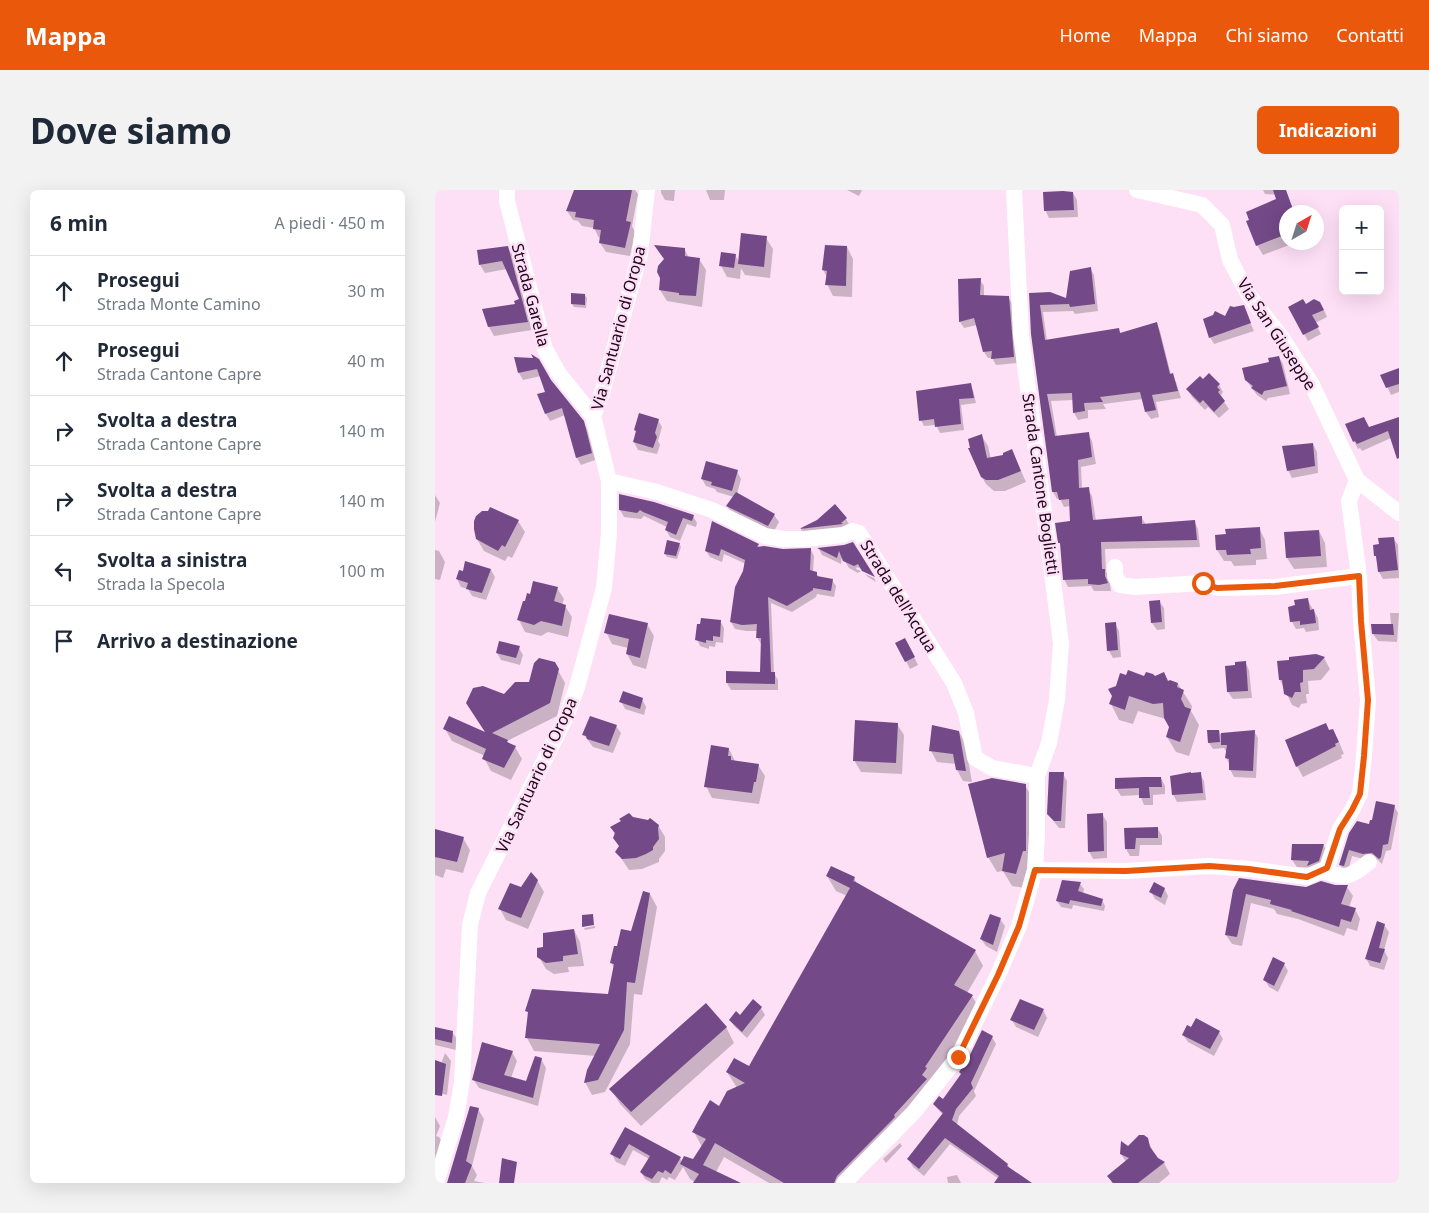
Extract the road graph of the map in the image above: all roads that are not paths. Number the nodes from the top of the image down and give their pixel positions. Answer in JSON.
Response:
{"nodes":[{"id":1,"x":507,"y":190,"type":"edge"},
{"id":2,"x":647,"y":190,"type":"edge"},
{"id":3,"x":1014,"y":190,"type":"edge"},
{"id":4,"x":1137,"y":190,"type":"edge"},
{"id":5,"x":593,"y":416,"type":"junction"},
{"id":6,"x":1357,"y":480,"type":"junction"},
{"id":7,"x":609,"y":481,"type":"junction"},
{"id":8,"x":1399,"y":513,"type":"edge"},
{"id":9,"x":1115,"y":567,"type":"dead end"},
{"id":10,"x":1359,"y":576,"type":"junction"},
{"id":11,"x":1037,"y":776,"type":"junction"},
{"id":12,"x":1369,"y":862,"type":"dead end"},
{"id":13,"x":1035,"y":870,"type":"junction"},
{"id":14,"x":1321,"y":872,"type":"junction"},
{"id":15,"x":436,"y":1183,"type":"edge"},
{"id":16,"x":844,"y":1183,"type":"edge"}],
"edges":[{"from":1,"to":5,"type":"street","name":"Strada Garella"},
{"from":2,"to":5,"type":"street","name":"Via Santuario di Oropa"},
{"from":3,"to":11,"type":"street","name":"Strada Cantone Boglietti"},
{"from":4,"to":6,"type":"street","name":"Via San Giuseppe"},
{"from":5,"to":7,"type":"street","name":"Via Santuario di Oropa"},
{"from":6,"to":8,"type":"street","name":"Via San Giuseppe"},
{"from":6,"to":10,"type":"street"},
{"from":7,"to":11,"type":"street","name":"Strada dell'Acqua"},
{"from":7,"to":15,"type":"street","name":"Via Santuario di Oropa"},
{"from":9,"to":10,"type":"street"},
{"from":10,"to":14,"type":"street"},
{"from":11,"to":13,"type":"street","name":"Strada Cantone Boglietti"},
{"from":12,"to":14,"type":"street"},
{"from":13,"to":14,"type":"street"},
{"from":13,"to":16,"type":"street","name":"Strada Cantone Boglietti"}]}
